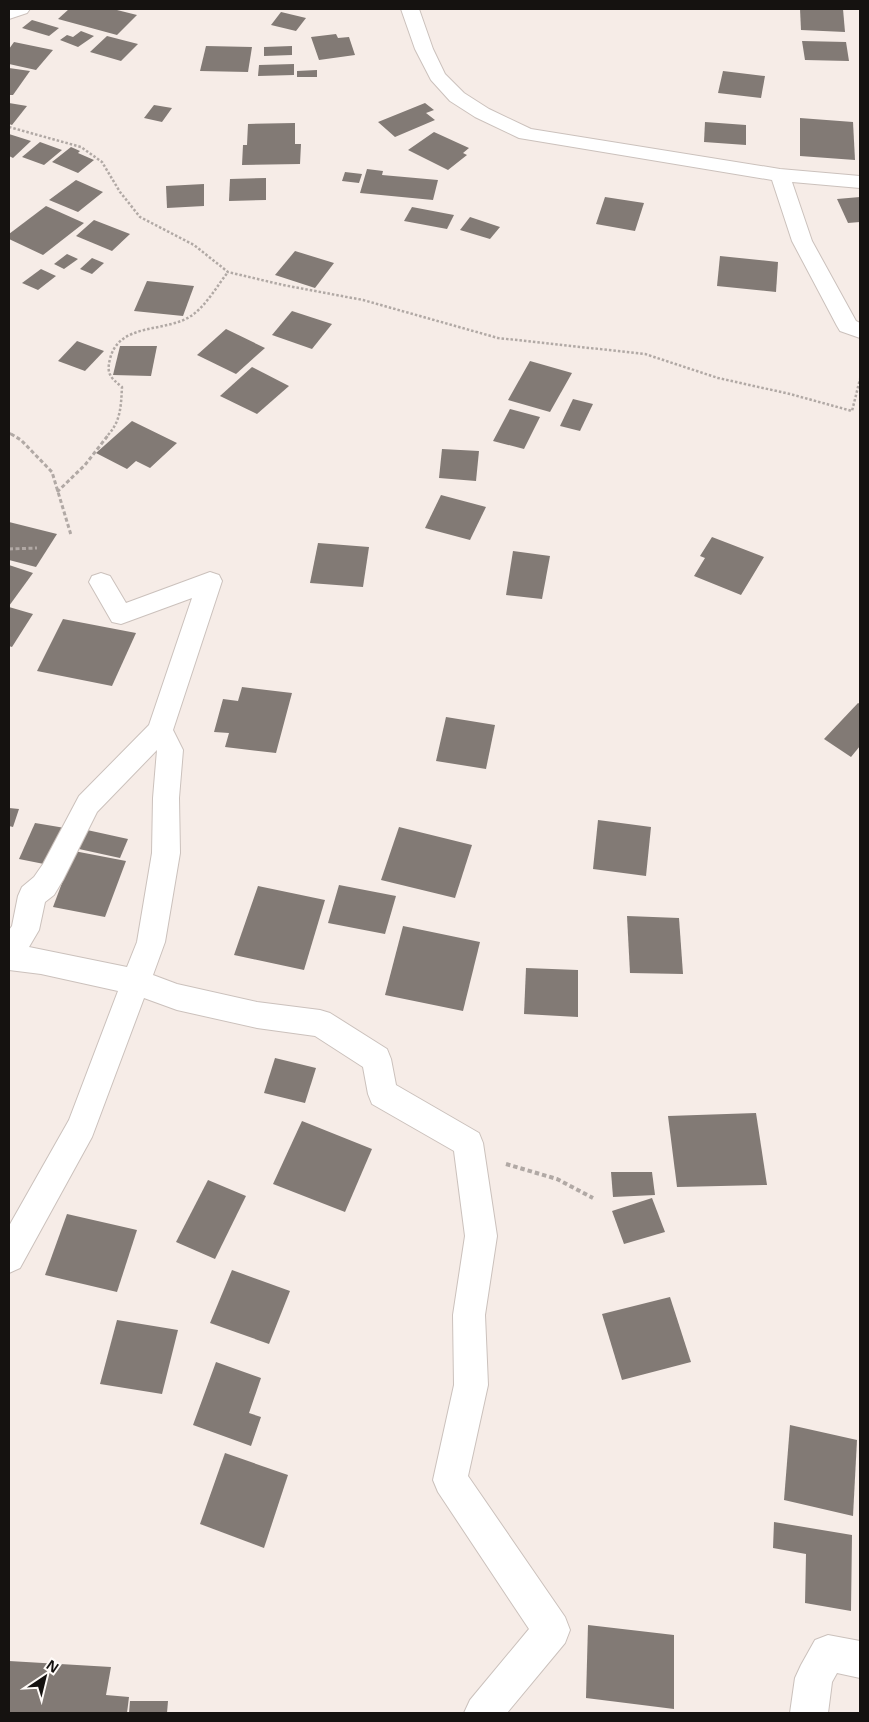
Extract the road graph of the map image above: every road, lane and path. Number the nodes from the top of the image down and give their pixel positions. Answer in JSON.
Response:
{"nodes":[{"id":1,"x":21,"y":9,"type":"edge"},
{"id":2,"x":410,"y":9,"type":"edge"},
{"id":3,"x":9,"y":14,"type":"edge"},
{"id":4,"x":9,"y":127,"type":"edge"},
{"id":5,"x":780,"y":175,"type":"junction"},
{"id":6,"x":860,"y":182,"type":"edge"},
{"id":7,"x":228,"y":272,"type":"junction"},
{"id":8,"x":860,"y":331,"type":"edge"},
{"id":9,"x":860,"y":379,"type":"edge"},
{"id":10,"x":9,"y":433,"type":"edge"},
{"id":11,"x":58,"y":492,"type":"junction"},
{"id":12,"x":71,"y":535,"type":"dead end"},
{"id":13,"x":37,"y":548,"type":"dead end"},
{"id":14,"x":9,"y":549,"type":"edge"},
{"id":15,"x":101,"y":582,"type":"dead end"},
{"id":16,"x":160,"y":730,"type":"junction"},
{"id":17,"x":9,"y":952,"type":"edge"},
{"id":18,"x":9,"y":957,"type":"edge"},
{"id":19,"x":137,"y":982,"type":"junction"},
{"id":20,"x":468,"y":1143,"type":"junction"},
{"id":21,"x":593,"y":1198,"type":"dead end"},
{"id":22,"x":9,"y":1257,"type":"edge"},
{"id":23,"x":860,"y":1660,"type":"edge"},
{"id":24,"x":483,"y":1713,"type":"edge"},
{"id":25,"x":809,"y":1713,"type":"edge"}],
"edges":[{"from":1,"to":3,"type":"street"},
{"from":2,"to":5,"type":"street"},
{"from":4,"to":7,"type":"path"},
{"from":5,"to":6,"type":"street"},
{"from":5,"to":8,"type":"street"},
{"from":7,"to":9,"type":"path"},
{"from":7,"to":11,"type":"path"},
{"from":10,"to":11,"type":"path"},
{"from":11,"to":12,"type":"path"},
{"from":13,"to":14,"type":"path"},
{"from":15,"to":16,"type":"street"},
{"from":16,"to":17,"type":"street"},
{"from":16,"to":19,"type":"street"},
{"from":18,"to":19,"type":"street"},
{"from":19,"to":20,"type":"street"},
{"from":19,"to":22,"type":"street"},
{"from":20,"to":21,"type":"path"},
{"from":20,"to":24,"type":"street"},
{"from":23,"to":25,"type":"street"}]}
